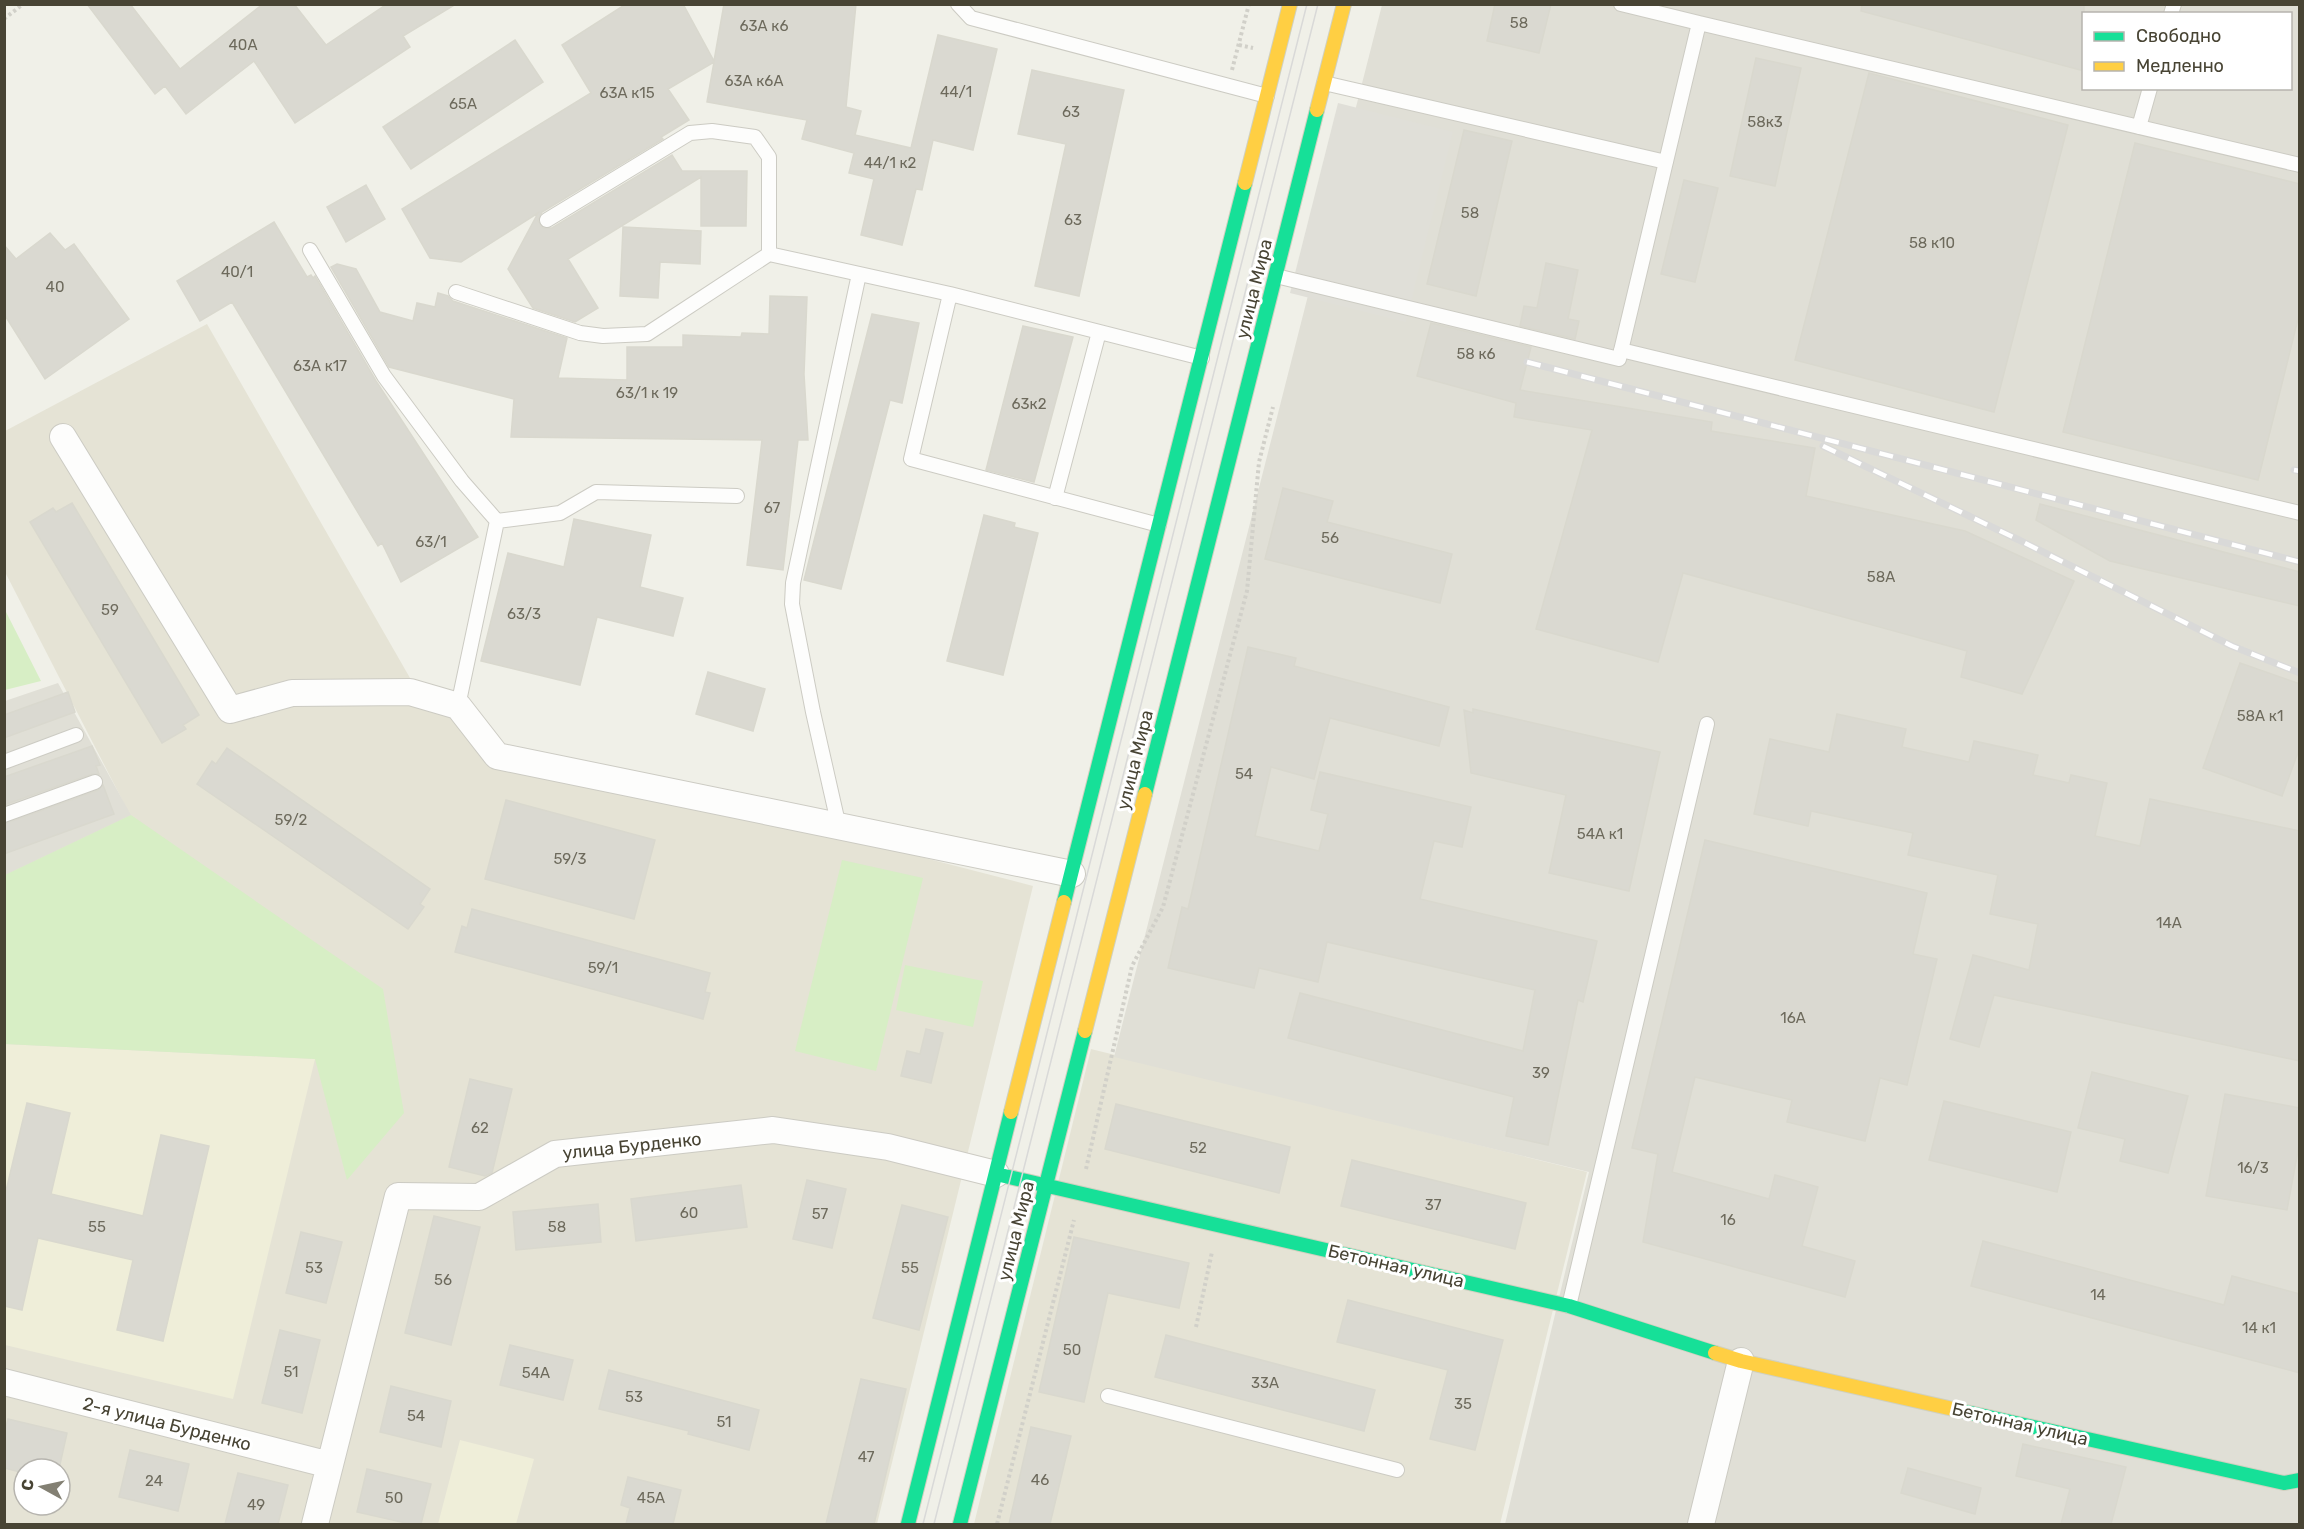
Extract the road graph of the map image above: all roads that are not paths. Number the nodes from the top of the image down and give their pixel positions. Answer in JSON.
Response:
{"nodes":[{"id":1,"x":958,"y":4,"type":"edge"},
{"id":2,"x":1290,"y":4,"type":"edge"},
{"id":3,"x":1344,"y":4,"type":"edge"},
{"id":4,"x":1621,"y":4,"type":"edge"},
{"id":5,"x":1699,"y":23,"type":"junction"},
{"id":6,"x":1324,"y":83,"type":"junction"},
{"id":7,"x":2149,"y":90,"type":"edge"},
{"id":8,"x":1267,"y":96,"type":"junction"},
{"id":9,"x":2139,"y":127,"type":"junction"},
{"id":10,"x":1666,"y":162,"type":"junction"},
{"id":11,"x":2300,"y":165,"type":"edge"},
{"id":12,"x":547,"y":220,"type":"dead end"},
{"id":13,"x":310,"y":250,"type":"dead end"},
{"id":14,"x":769,"y":254,"type":"junction"},
{"id":15,"x":859,"y":274,"type":"junction"},
{"id":16,"x":1276,"y":276,"type":"junction"},
{"id":17,"x":456,"y":292,"type":"dead end"},
{"id":18,"x":950,"y":294,"type":"junction"},
{"id":19,"x":1099,"y":332,"type":"junction"},
{"id":20,"x":1621,"y":350,"type":"junction"},
{"id":21,"x":1202,"y":358,"type":"junction"},
{"id":22,"x":63,"y":437,"type":"dead end"},
{"id":23,"x":737,"y":496,"type":"dead end"},
{"id":24,"x":1055,"y":498,"type":"junction"},
{"id":25,"x":2300,"y":513,"type":"edge"},
{"id":26,"x":497,"y":521,"type":"junction"},
{"id":27,"x":1159,"y":525,"type":"junction"},
{"id":28,"x":458,"y":706,"type":"junction"},
{"id":29,"x":1707,"y":724,"type":"dead end"},
{"id":30,"x":76,"y":735,"type":"dead end"},
{"id":31,"x":4,"y":762,"type":"edge"},
{"id":32,"x":95,"y":782,"type":"dead end"},
{"id":33,"x":4,"y":815,"type":"edge"},
{"id":34,"x":839,"y":826,"type":"junction"},
{"id":35,"x":1079,"y":876,"type":"junction"},
{"id":36,"x":1106,"y":881,"type":"dead end"},
{"id":37,"x":1122,"y":884,"type":"junction"},
{"id":38,"x":996,"y":1174,"type":"junction"},
{"id":39,"x":1046,"y":1186,"type":"junction"},
{"id":40,"x":1569,"y":1306,"type":"junction"},
{"id":41,"x":1741,"y":1361,"type":"junction"},
{"id":42,"x":4,"y":1382,"type":"edge"},
{"id":43,"x":1108,"y":1396,"type":"dead end"},
{"id":44,"x":330,"y":1465,"type":"junction"},
{"id":45,"x":1397,"y":1470,"type":"dead end"},
{"id":46,"x":2300,"y":1480,"type":"edge"},
{"id":47,"x":315,"y":1524,"type":"edge"},
{"id":48,"x":908,"y":1524,"type":"edge"},
{"id":49,"x":960,"y":1524,"type":"edge"},
{"id":50,"x":1701,"y":1524,"type":"edge"}],
"edges":[{"from":1,"to":8,"type":"lane"},
{"from":2,"to":8,"type":"street","name":"улица Мира"},
{"from":3,"to":6,"type":"street","name":"улица Мира"},
{"from":4,"to":5,"type":"lane"},
{"from":5,"to":9,"type":"lane"},
{"from":5,"to":10,"type":"lane"},
{"from":6,"to":10,"type":"lane"},
{"from":6,"to":16,"type":"street","name":"улица Мира"},
{"from":7,"to":9,"type":"lane"},
{"from":8,"to":21,"type":"street","name":"улица Мира"},
{"from":9,"to":11,"type":"lane"},
{"from":10,"to":20,"type":"lane"},
{"from":12,"to":14,"type":"lane"},
{"from":13,"to":26,"type":"lane"},
{"from":14,"to":15,"type":"lane"},
{"from":14,"to":17,"type":"lane"},
{"from":15,"to":18,"type":"lane"},
{"from":15,"to":34,"type":"lane"},
{"from":16,"to":20,"type":"lane"},
{"from":16,"to":37,"type":"street","name":"улица Мира"},
{"from":18,"to":19,"type":"lane"},
{"from":18,"to":24,"type":"lane"},
{"from":19,"to":21,"type":"lane"},
{"from":19,"to":24,"type":"lane"},
{"from":20,"to":25,"type":"lane"},
{"from":21,"to":27,"type":"street","name":"улица Мира"},
{"from":22,"to":28,"type":"street"},
{"from":23,"to":26,"type":"lane"},
{"from":24,"to":27,"type":"lane"},
{"from":26,"to":28,"type":"lane"},
{"from":27,"to":35,"type":"street","name":"улица Мира"},
{"from":28,"to":34,"type":"street"},
{"from":29,"to":40,"type":"lane"},
{"from":30,"to":31,"type":"lane"},
{"from":32,"to":33,"type":"lane"},
{"from":34,"to":35,"type":"street"},
{"from":35,"to":38,"type":"street","name":"улица Мира"},
{"from":36,"to":37,"type":"street"},
{"from":37,"to":39,"type":"street","name":"улица Мира"},
{"from":38,"to":39,"type":"street","name":"Бетонная улица"},
{"from":38,"to":44,"type":"street","name":"улица Бурденко"},
{"from":38,"to":48,"type":"street","name":"улица Мира"},
{"from":39,"to":40,"type":"street","name":"Бетонная улица"},
{"from":39,"to":49,"type":"street","name":"улица Мира"},
{"from":40,"to":41,"type":"street","name":"Бетонная улица"},
{"from":41,"to":46,"type":"street","name":"Бетонная улица"},
{"from":41,"to":50,"type":"street"},
{"from":42,"to":44,"type":"street","name":"2-я улица Бурденко"},
{"from":43,"to":45,"type":"lane"},
{"from":44,"to":47,"type":"street","name":"улица Бурденко"}]}
